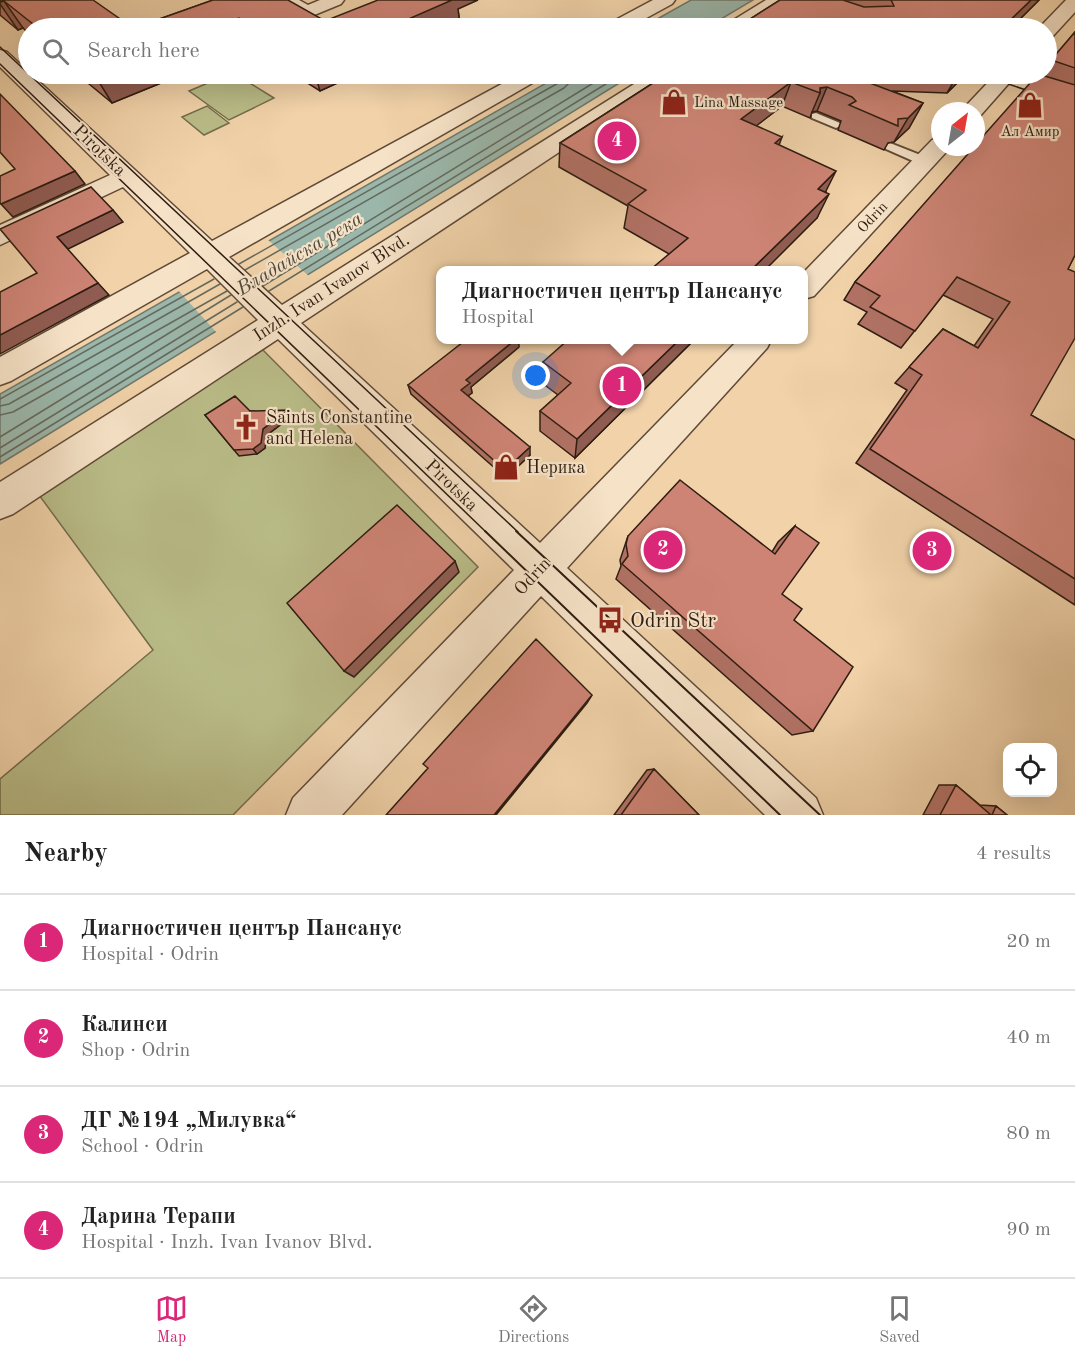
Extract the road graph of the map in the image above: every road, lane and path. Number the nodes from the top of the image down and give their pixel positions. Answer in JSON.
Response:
{"nodes":[{"id":1,"x":286,"y":0,"type":"edge"},
{"id":2,"x":335,"y":0,"type":"edge"},
{"id":3,"x":666,"y":0,"type":"edge"},
{"id":4,"x":779,"y":0,"type":"edge"},
{"id":5,"x":1075,"y":1,"type":"edge"},
{"id":6,"x":633,"y":18,"type":"edge"},
{"id":7,"x":750,"y":18,"type":"edge"},
{"id":8,"x":1057,"y":21,"type":"edge"},
{"id":9,"x":5,"y":68,"type":"edge"},
{"id":10,"x":18,"y":80,"type":"edge"},
{"id":11,"x":23,"y":84,"type":"edge"},
{"id":12,"x":517,"y":84,"type":"edge"},
{"id":13,"x":648,"y":84,"type":"edge"},
{"id":14,"x":995,"y":84,"type":"edge"},
{"id":15,"x":1031,"y":84,"type":"edge"},
{"id":16,"x":1075,"y":100,"type":"edge"},
{"id":17,"x":980,"y":102,"type":"edge"},
{"id":18,"x":816,"y":116,"type":"edge"},
{"id":19,"x":836,"y":125,"type":"dead end"},
{"id":20,"x":890,"y":147,"type":"edge"},
{"id":21,"x":931,"y":153,"type":"edge"},
{"id":22,"x":931,"y":154,"type":"edge"},
{"id":23,"x":127,"y":176,"type":"junction"},
{"id":24,"x":0,"y":236,"type":"edge"},
{"id":25,"x":214,"y":258,"type":"junction"},
{"id":26,"x":808,"y":285,"type":"edge"},
{"id":27,"x":275,"y":315,"type":"junction"},
{"id":28,"x":751,"y":344,"type":"edge"},
{"id":29,"x":0,"y":372,"type":"edge"},
{"id":30,"x":0,"y":502,"type":"edge"},
{"id":31,"x":539,"y":568,"type":"junction"},
{"id":32,"x":310,"y":815,"type":"edge"},
{"id":33,"x":799,"y":815,"type":"edge"}],
"edges":[{"from":1,"to":2,"type":"street"},
{"from":3,"to":6,"type":"street"},
{"from":4,"to":7,"type":"street"},
{"from":5,"to":8,"type":"street"},
{"from":9,"to":10,"type":"street","name":"Pirotska"},
{"from":11,"to":23,"type":"street","name":"Pirotska"},
{"from":12,"to":25,"type":"street"},
{"from":13,"to":27,"type":"street","name":"Inzh. Ivan Ivanov Blvd."},
{"from":14,"to":17,"type":"street"},
{"from":15,"to":16,"type":"street"},
{"from":18,"to":19,"type":"lane"},
{"from":20,"to":21,"type":"lane"},
{"from":22,"to":26,"type":"street","name":"Odrin"},
{"from":23,"to":24,"type":"street"},
{"from":23,"to":25,"type":"street","name":"Pirotska"},
{"from":25,"to":27,"type":"street","name":"Pirotska"},
{"from":25,"to":29,"type":"street"},
{"from":27,"to":30,"type":"street","name":"Inzh. Ivan Ivanov Blvd."},
{"from":27,"to":31,"type":"street","name":"Pirotska"},
{"from":28,"to":31,"type":"street","name":"Odrin"},
{"from":31,"to":32,"type":"street","name":"Odrin"},
{"from":31,"to":33,"type":"street","name":"Pirotska"}]}
